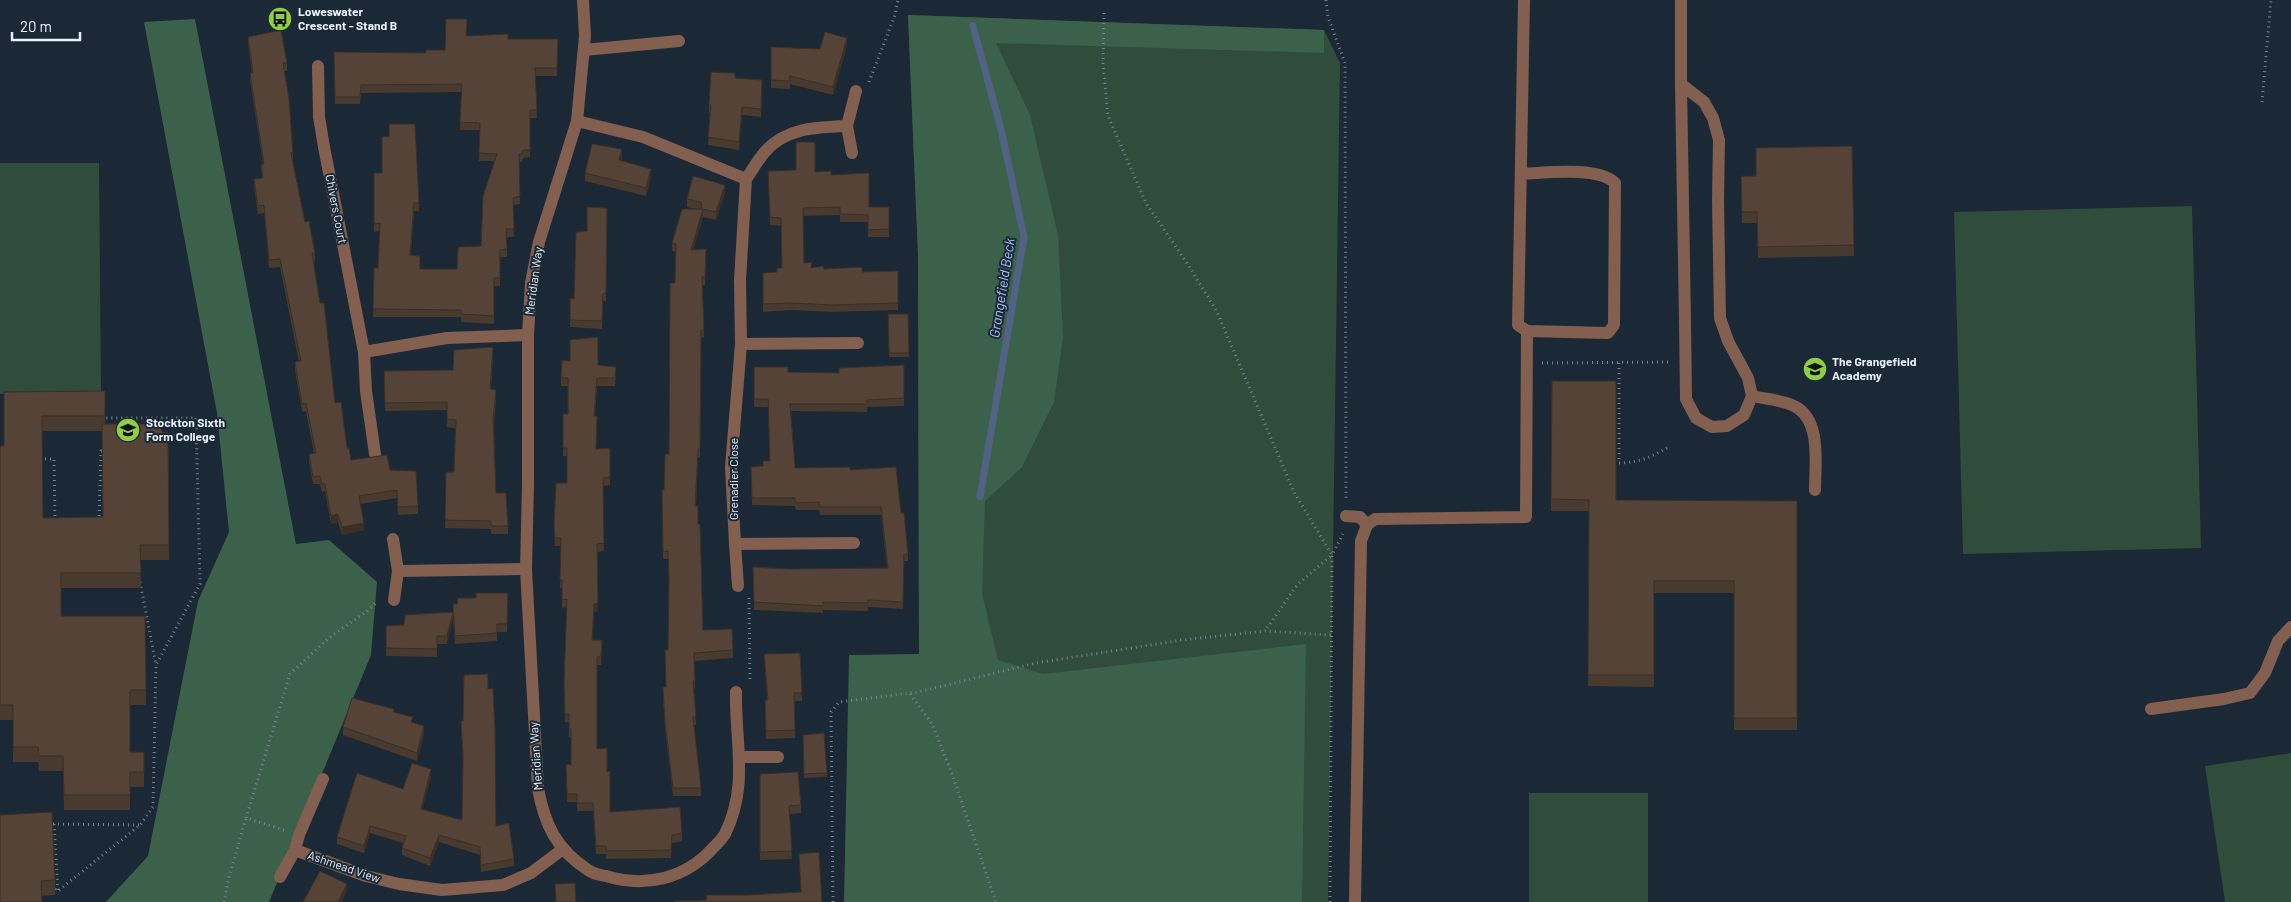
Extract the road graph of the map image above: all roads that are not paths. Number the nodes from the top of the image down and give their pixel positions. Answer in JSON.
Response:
{"nodes":[{"id":1,"x":583,"y":0,"type":"edge"},
{"id":2,"x":1524,"y":0,"type":"edge"},
{"id":3,"x":1681,"y":0,"type":"edge"},
{"id":4,"x":679,"y":40,"type":"dead end"},
{"id":5,"x":584,"y":50,"type":"junction"},
{"id":6,"x":318,"y":66,"type":"dead end"},
{"id":7,"x":1682,"y":84,"type":"junction"},
{"id":8,"x":856,"y":91,"type":"road end"},
{"id":9,"x":577,"y":121,"type":"junction"},
{"id":10,"x":847,"y":126,"type":"junction"},
{"id":11,"x":852,"y":153,"type":"dead end"},
{"id":12,"x":1520,"y":174,"type":"junction"},
{"id":13,"x":746,"y":179,"type":"junction"},
{"id":14,"x":1526,"y":331,"type":"junction"},
{"id":15,"x":528,"y":336,"type":"junction"},
{"id":16,"x":858,"y":343,"type":"dead end"},
{"id":17,"x":741,"y":344,"type":"junction"},
{"id":18,"x":364,"y":352,"type":"junction"},
{"id":19,"x":1752,"y":396,"type":"junction"},
{"id":20,"x":375,"y":454,"type":"dead end"},
{"id":21,"x":1815,"y":490,"type":"dead end"},
{"id":22,"x":1346,"y":516,"type":"road end"},
{"id":23,"x":1367,"y":525,"type":"junction"},
{"id":24,"x":393,"y":539,"type":"dead end"},
{"id":25,"x":854,"y":543,"type":"dead end"},
{"id":26,"x":735,"y":544,"type":"junction"},
{"id":27,"x":526,"y":569,"type":"junction"},
{"id":28,"x":398,"y":571,"type":"junction"},
{"id":29,"x":738,"y":586,"type":"dead end"},
{"id":30,"x":394,"y":600,"type":"dead end"},
{"id":31,"x":2291,"y":627,"type":"edge"},
{"id":32,"x":736,"y":692,"type":"dead end"},
{"id":33,"x":2150,"y":709,"type":"dead end"},
{"id":34,"x":778,"y":757,"type":"dead end"},
{"id":35,"x":740,"y":758,"type":"junction"},
{"id":36,"x":323,"y":779,"type":"dead end"},
{"id":37,"x":563,"y":849,"type":"junction"},
{"id":38,"x":295,"y":850,"type":"junction"},
{"id":39,"x":280,"y":877,"type":"dead end"},
{"id":40,"x":1355,"y":902,"type":"edge"}],
"edges":[{"from":1,"to":5,"type":"street","name":"Meridian Way"},
{"from":2,"to":12,"type":"street"},
{"from":3,"to":7,"type":"street"},
{"from":4,"to":5,"type":"street"},
{"from":5,"to":9,"type":"street","name":"Meridian Way"},
{"from":6,"to":18,"type":"street","name":"Chivers Court"},
{"from":7,"to":19,"type":"street"},
{"from":7,"to":19,"type":"street"},
{"from":8,"to":10,"type":"street"},
{"from":9,"to":13,"type":"street"},
{"from":9,"to":15,"type":"street","name":"Meridian Way"},
{"from":10,"to":11,"type":"street"},
{"from":10,"to":13,"type":"street"},
{"from":12,"to":14,"type":"street"},
{"from":12,"to":14,"type":"street"},
{"from":13,"to":17,"type":"street","name":"Grenadier Close"},
{"from":14,"to":23,"type":"street"},
{"from":15,"to":18,"type":"street"},
{"from":15,"to":27,"type":"street","name":"Meridian Way"},
{"from":16,"to":17,"type":"street"},
{"from":17,"to":26,"type":"street","name":"Grenadier Close"},
{"from":18,"to":20,"type":"street","name":"Chivers Court"},
{"from":19,"to":21,"type":"street"},
{"from":22,"to":23,"type":"street"},
{"from":23,"to":40,"type":"street"},
{"from":24,"to":28,"type":"street"},
{"from":25,"to":26,"type":"street"},
{"from":26,"to":29,"type":"street","name":"Grenadier Close"},
{"from":27,"to":28,"type":"street"},
{"from":27,"to":37,"type":"street","name":"Meridian Way"},
{"from":28,"to":30,"type":"street"},
{"from":31,"to":33,"type":"street"},
{"from":32,"to":35,"type":"street","name":"Meridian Way"},
{"from":34,"to":35,"type":"street"},
{"from":35,"to":37,"type":"street","name":"Meridian Way"},
{"from":36,"to":38,"type":"street","name":"Ashmead View"},
{"from":37,"to":38,"type":"street","name":"Ashmead View"},
{"from":38,"to":39,"type":"street","name":"Ashmead View"}]}
